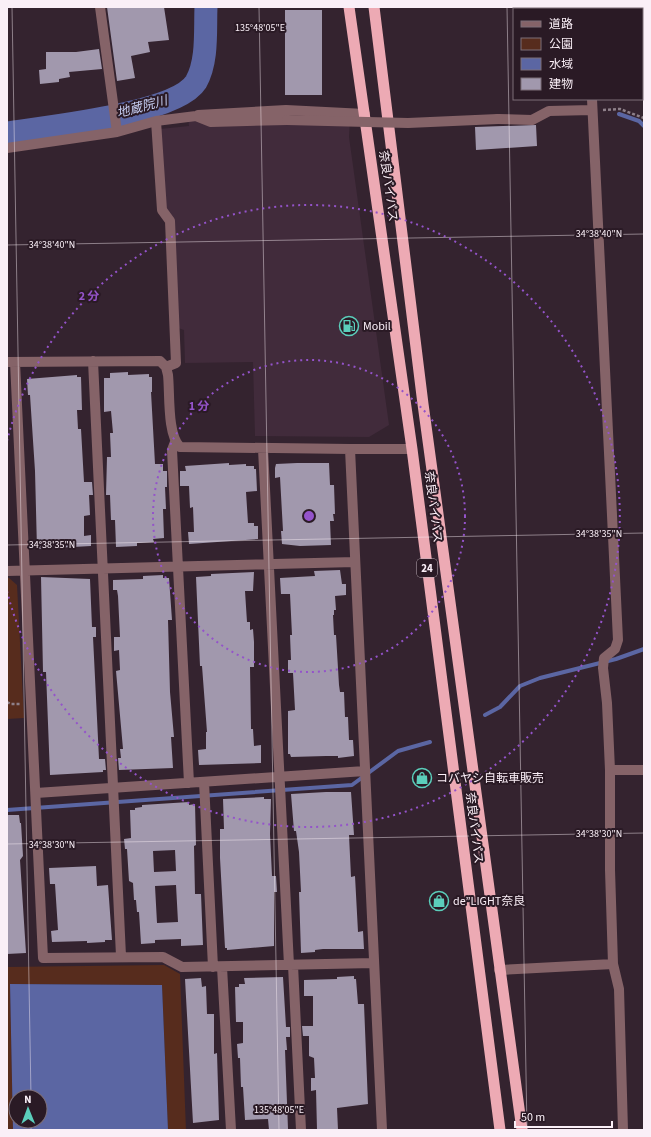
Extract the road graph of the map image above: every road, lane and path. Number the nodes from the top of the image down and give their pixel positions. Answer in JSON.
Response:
{"nodes":[{"id":1,"x":100,"y":7,"type":"edge"},
{"id":2,"x":349,"y":7,"type":"edge"},
{"id":3,"x":374,"y":7,"type":"edge"},
{"id":4,"x":592,"y":100,"type":"edge"},
{"id":5,"x":592,"y":110,"type":"junction"},
{"id":6,"x":365,"y":114,"type":"junction"},
{"id":7,"x":196,"y":116,"type":"junction"},
{"id":8,"x":644,"y":118,"type":"edge"},
{"id":9,"x":156,"y":121,"type":"junction"},
{"id":10,"x":117,"y":129,"type":"junction"},
{"id":11,"x":7,"y":148,"type":"edge"},
{"id":12,"x":93,"y":361,"type":"junction"},
{"id":13,"x":11,"y":362,"type":"edge"},
{"id":14,"x":166,"y":367,"type":"junction"},
{"id":15,"x":175,"y":442,"type":"junction"},
{"id":16,"x":263,"y":449,"type":"junction"},
{"id":17,"x":350,"y":449,"type":"junction"},
{"id":18,"x":412,"y":449,"type":"junction"},
{"id":19,"x":355,"y":562,"type":"junction"},
{"id":20,"x":269,"y":564,"type":"junction"},
{"id":21,"x":178,"y":566,"type":"junction"},
{"id":22,"x":103,"y":569,"type":"junction"},
{"id":23,"x":25,"y":570,"type":"junction"},
{"id":24,"x":7,"y":571,"type":"edge"},
{"id":25,"x":610,"y":770,"type":"junction"},
{"id":26,"x":644,"y":770,"type":"edge"},
{"id":27,"x":365,"y":771,"type":"junction"},
{"id":28,"x":280,"y":777,"type":"junction"},
{"id":29,"x":204,"y":782,"type":"junction"},
{"id":30,"x":189,"y":783,"type":"junction"},
{"id":31,"x":114,"y":788,"type":"junction"},
{"id":32,"x":36,"y":793,"type":"junction"},
{"id":33,"x":121,"y":956,"type":"junction"},
{"id":34,"x":374,"y":963,"type":"junction"},
{"id":35,"x":613,"y":964,"type":"junction"},
{"id":36,"x":291,"y":965,"type":"junction"},
{"id":37,"x":218,"y":967,"type":"junction"},
{"id":38,"x":499,"y":970,"type":"junction"},
{"id":39,"x":230,"y":1130,"type":"edge"},
{"id":40,"x":301,"y":1130,"type":"edge"},
{"id":41,"x":382,"y":1130,"type":"edge"},
{"id":42,"x":500,"y":1130,"type":"edge"},
{"id":43,"x":522,"y":1130,"type":"edge"},
{"id":44,"x":623,"y":1130,"type":"edge"}],
"edges":[{"from":1,"to":10,"type":"street"},
{"from":2,"to":6,"type":"highway","name":"奈良バイパス","number":"24"},
{"from":3,"to":38,"type":"highway","name":"奈良バイパス","number":"24"},
{"from":4,"to":5,"type":"street"},
{"from":5,"to":7,"type":"street","bridge":true},
{"from":5,"to":8,"type":"path"},
{"from":5,"to":25,"type":"street"},
{"from":6,"to":7,"type":"street"},
{"from":6,"to":18,"type":"highway","name":"奈良バイパス","number":"24"},
{"from":7,"to":9,"type":"street"},
{"from":9,"to":10,"type":"street"},
{"from":9,"to":14,"type":"street"},
{"from":10,"to":11,"type":"street"},
{"from":12,"to":13,"type":"street"},
{"from":12,"to":14,"type":"street"},
{"from":12,"to":22,"type":"street"},
{"from":13,"to":23,"type":"street"},
{"from":14,"to":15,"type":"street"},
{"from":15,"to":16,"type":"street"},
{"from":15,"to":21,"type":"street"},
{"from":16,"to":17,"type":"street"},
{"from":16,"to":20,"type":"street"},
{"from":17,"to":18,"type":"street"},
{"from":17,"to":19,"type":"street"},
{"from":18,"to":42,"type":"highway","name":"奈良バイパス","number":"24"},
{"from":19,"to":20,"type":"street"},
{"from":19,"to":27,"type":"street"},
{"from":20,"to":21,"type":"street"},
{"from":20,"to":28,"type":"street"},
{"from":21,"to":22,"type":"street"},
{"from":21,"to":30,"type":"street"},
{"from":22,"to":23,"type":"street"},
{"from":22,"to":31,"type":"street"},
{"from":23,"to":24,"type":"street"},
{"from":23,"to":32,"type":"street"},
{"from":25,"to":26,"type":"street"},
{"from":25,"to":35,"type":"street"},
{"from":27,"to":28,"type":"street"},
{"from":27,"to":34,"type":"street"},
{"from":28,"to":29,"type":"street"},
{"from":28,"to":36,"type":"street"},
{"from":29,"to":30,"type":"street"},
{"from":29,"to":37,"type":"street"},
{"from":30,"to":31,"type":"street"},
{"from":31,"to":32,"type":"street"},
{"from":31,"to":33,"type":"street"},
{"from":32,"to":33,"type":"street"},
{"from":33,"to":37,"type":"street"},
{"from":34,"to":36,"type":"street"},
{"from":34,"to":41,"type":"street"},
{"from":35,"to":38,"type":"street"},
{"from":35,"to":44,"type":"street"},
{"from":36,"to":37,"type":"street"},
{"from":36,"to":40,"type":"street"},
{"from":37,"to":39,"type":"street"},
{"from":38,"to":43,"type":"highway","name":"奈良バイパス","number":"24"}]}
